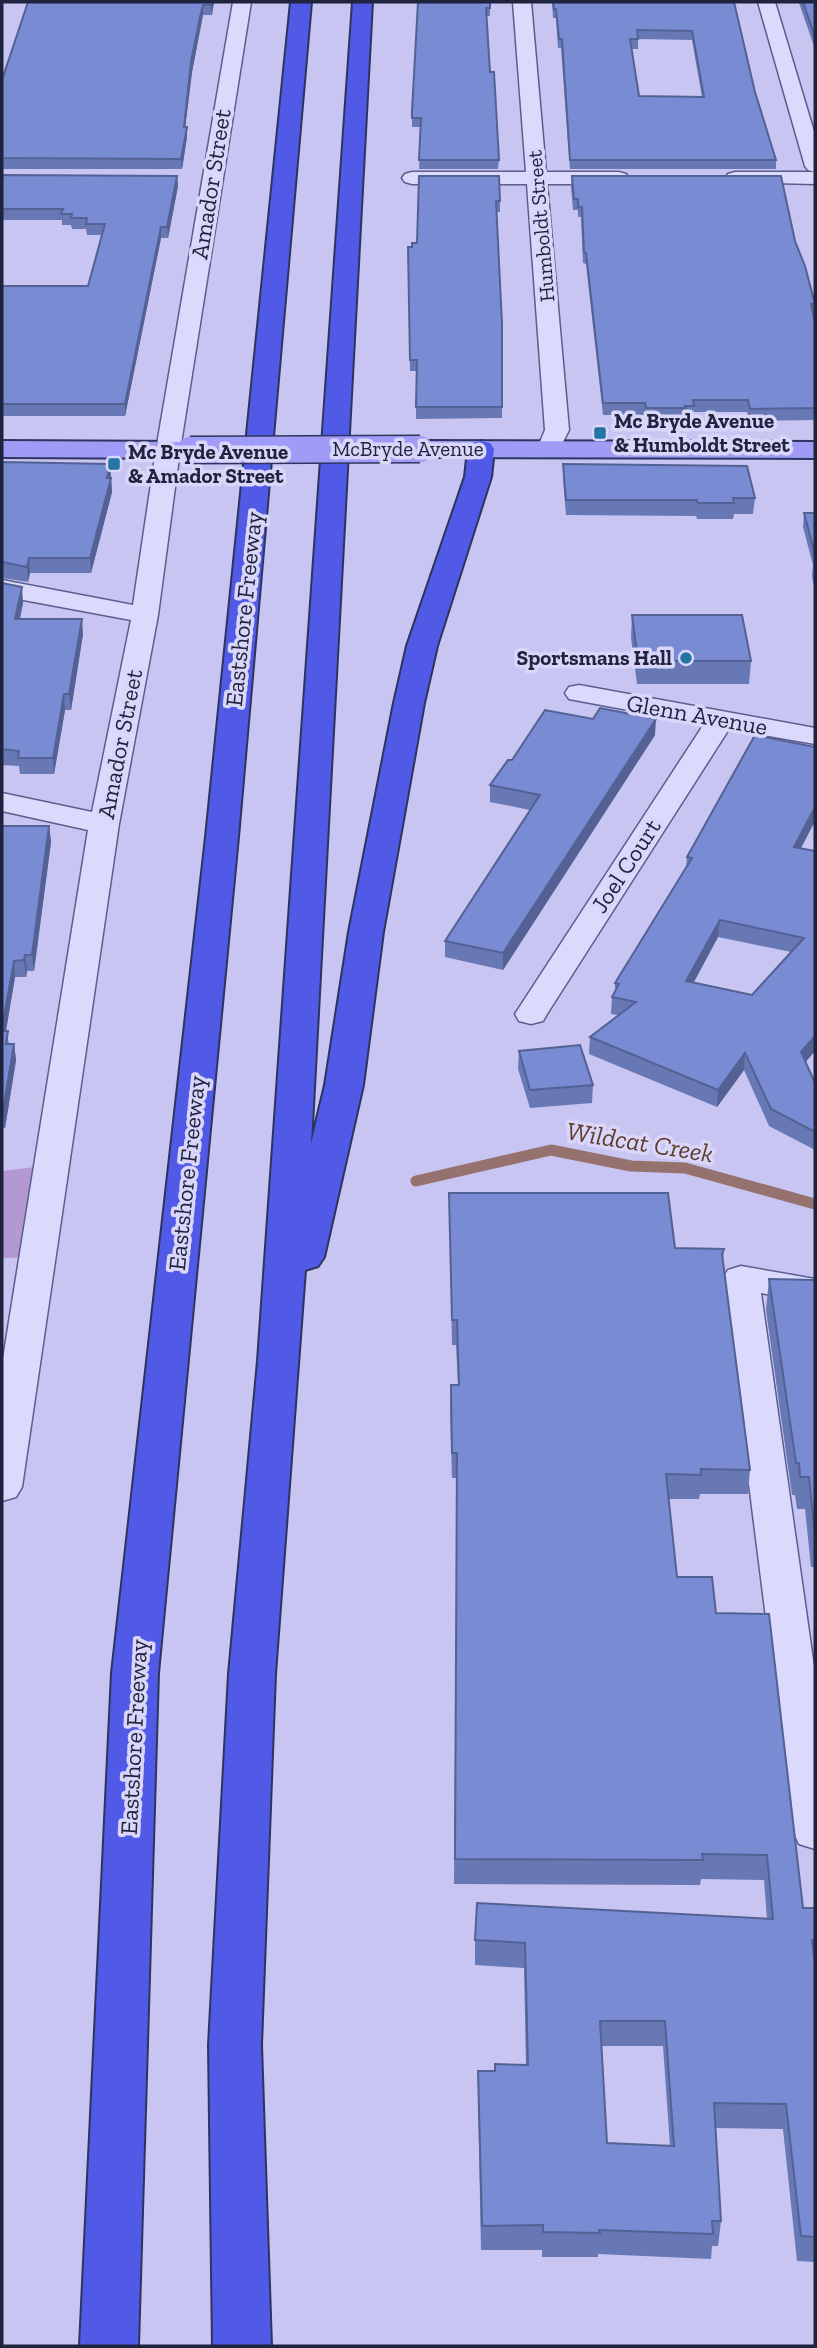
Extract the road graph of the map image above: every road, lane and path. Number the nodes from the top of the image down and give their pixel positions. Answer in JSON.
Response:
{"nodes":[{"id":1,"x":242,"y":2,"type":"edge"},
{"id":2,"x":301,"y":2,"type":"edge"},
{"id":3,"x":362,"y":2,"type":"edge"},
{"id":4,"x":522,"y":2,"type":"edge"},
{"id":5,"x":766,"y":2,"type":"edge"},
{"id":6,"x":815,"y":166,"type":"edge"},
{"id":7,"x":412,"y":178,"type":"dead end"},
{"id":8,"x":537,"y":178,"type":"junction"},
{"id":9,"x":645,"y":178,"type":"edge"},
{"id":10,"x":711,"y":178,"type":"edge"},
{"id":11,"x":815,"y":178,"type":"edge"},
{"id":12,"x":2,"y":449,"type":"edge"},
{"id":13,"x":481,"y":449,"type":"junction"},
{"id":14,"x":549,"y":449,"type":"junction"},
{"id":15,"x":179,"y":450,"type":"junction"},
{"id":16,"x":815,"y":450,"type":"edge"},
{"id":17,"x":2,"y":588,"type":"edge"},
{"id":18,"x":145,"y":615,"type":"junction"},
{"id":19,"x":579,"y":693,"type":"dead end"},
{"id":20,"x":721,"y":719,"type":"junction"},
{"id":21,"x":815,"y":736,"type":"edge"},
{"id":22,"x":2,"y":802,"type":"edge"},
{"id":23,"x":104,"y":824,"type":"junction"},
{"id":24,"x":531,"y":1014,"type":"dead end"},
{"id":25,"x":815,"y":1291,"type":"edge"},
{"id":26,"x":279,"y":1361,"type":"junction"},
{"id":27,"x":2,"y":1487,"type":"edge"},
{"id":28,"x":815,"y":1831,"type":"edge"},
{"id":29,"x":235,"y":2045,"type":"junction"},
{"id":30,"x":108,"y":2343,"type":"edge"},
{"id":31,"x":242,"y":2346,"type":"edge"},
{"id":32,"x":269,"y":2346,"type":"edge"}],
"edges":[{"from":1,"to":15,"type":"street","name":"Amador Street"},
{"from":2,"to":30,"type":"highway","name":"Eastshore Freeway"},
{"from":3,"to":26,"type":"highway"},
{"from":4,"to":8,"type":"street","name":"Humboldt Street"},
{"from":5,"to":6,"type":"street"},
{"from":7,"to":8,"type":"street"},
{"from":8,"to":9,"type":"street"},
{"from":8,"to":14,"type":"street","name":"Humboldt Street"},
{"from":10,"to":11,"type":"street"},
{"from":12,"to":15,"type":"main road","name":"McBryde Avenue"},
{"from":13,"to":14,"type":"main road","name":"McBryde Avenue"},
{"from":13,"to":15,"type":"main road","name":"McBryde Avenue","bridge":true},
{"from":13,"to":26,"type":"highway"},
{"from":14,"to":16,"type":"main road","name":"McBryde Avenue"},
{"from":15,"to":18,"type":"street","name":"Amador Street"},
{"from":17,"to":18,"type":"street"},
{"from":18,"to":23,"type":"street","name":"Amador Street"},
{"from":19,"to":20,"type":"street","name":"Glenn Avenue"},
{"from":20,"to":21,"type":"street","name":"Glenn Avenue"},
{"from":20,"to":24,"type":"street","name":"Joel Court"},
{"from":22,"to":23,"type":"street"},
{"from":23,"to":27,"type":"street","name":"Amador Street"},
{"from":25,"to":28,"type":"street"},
{"from":26,"to":29,"type":"highway"},
{"from":29,"to":31,"type":"highway"},
{"from":29,"to":32,"type":"highway"}]}
